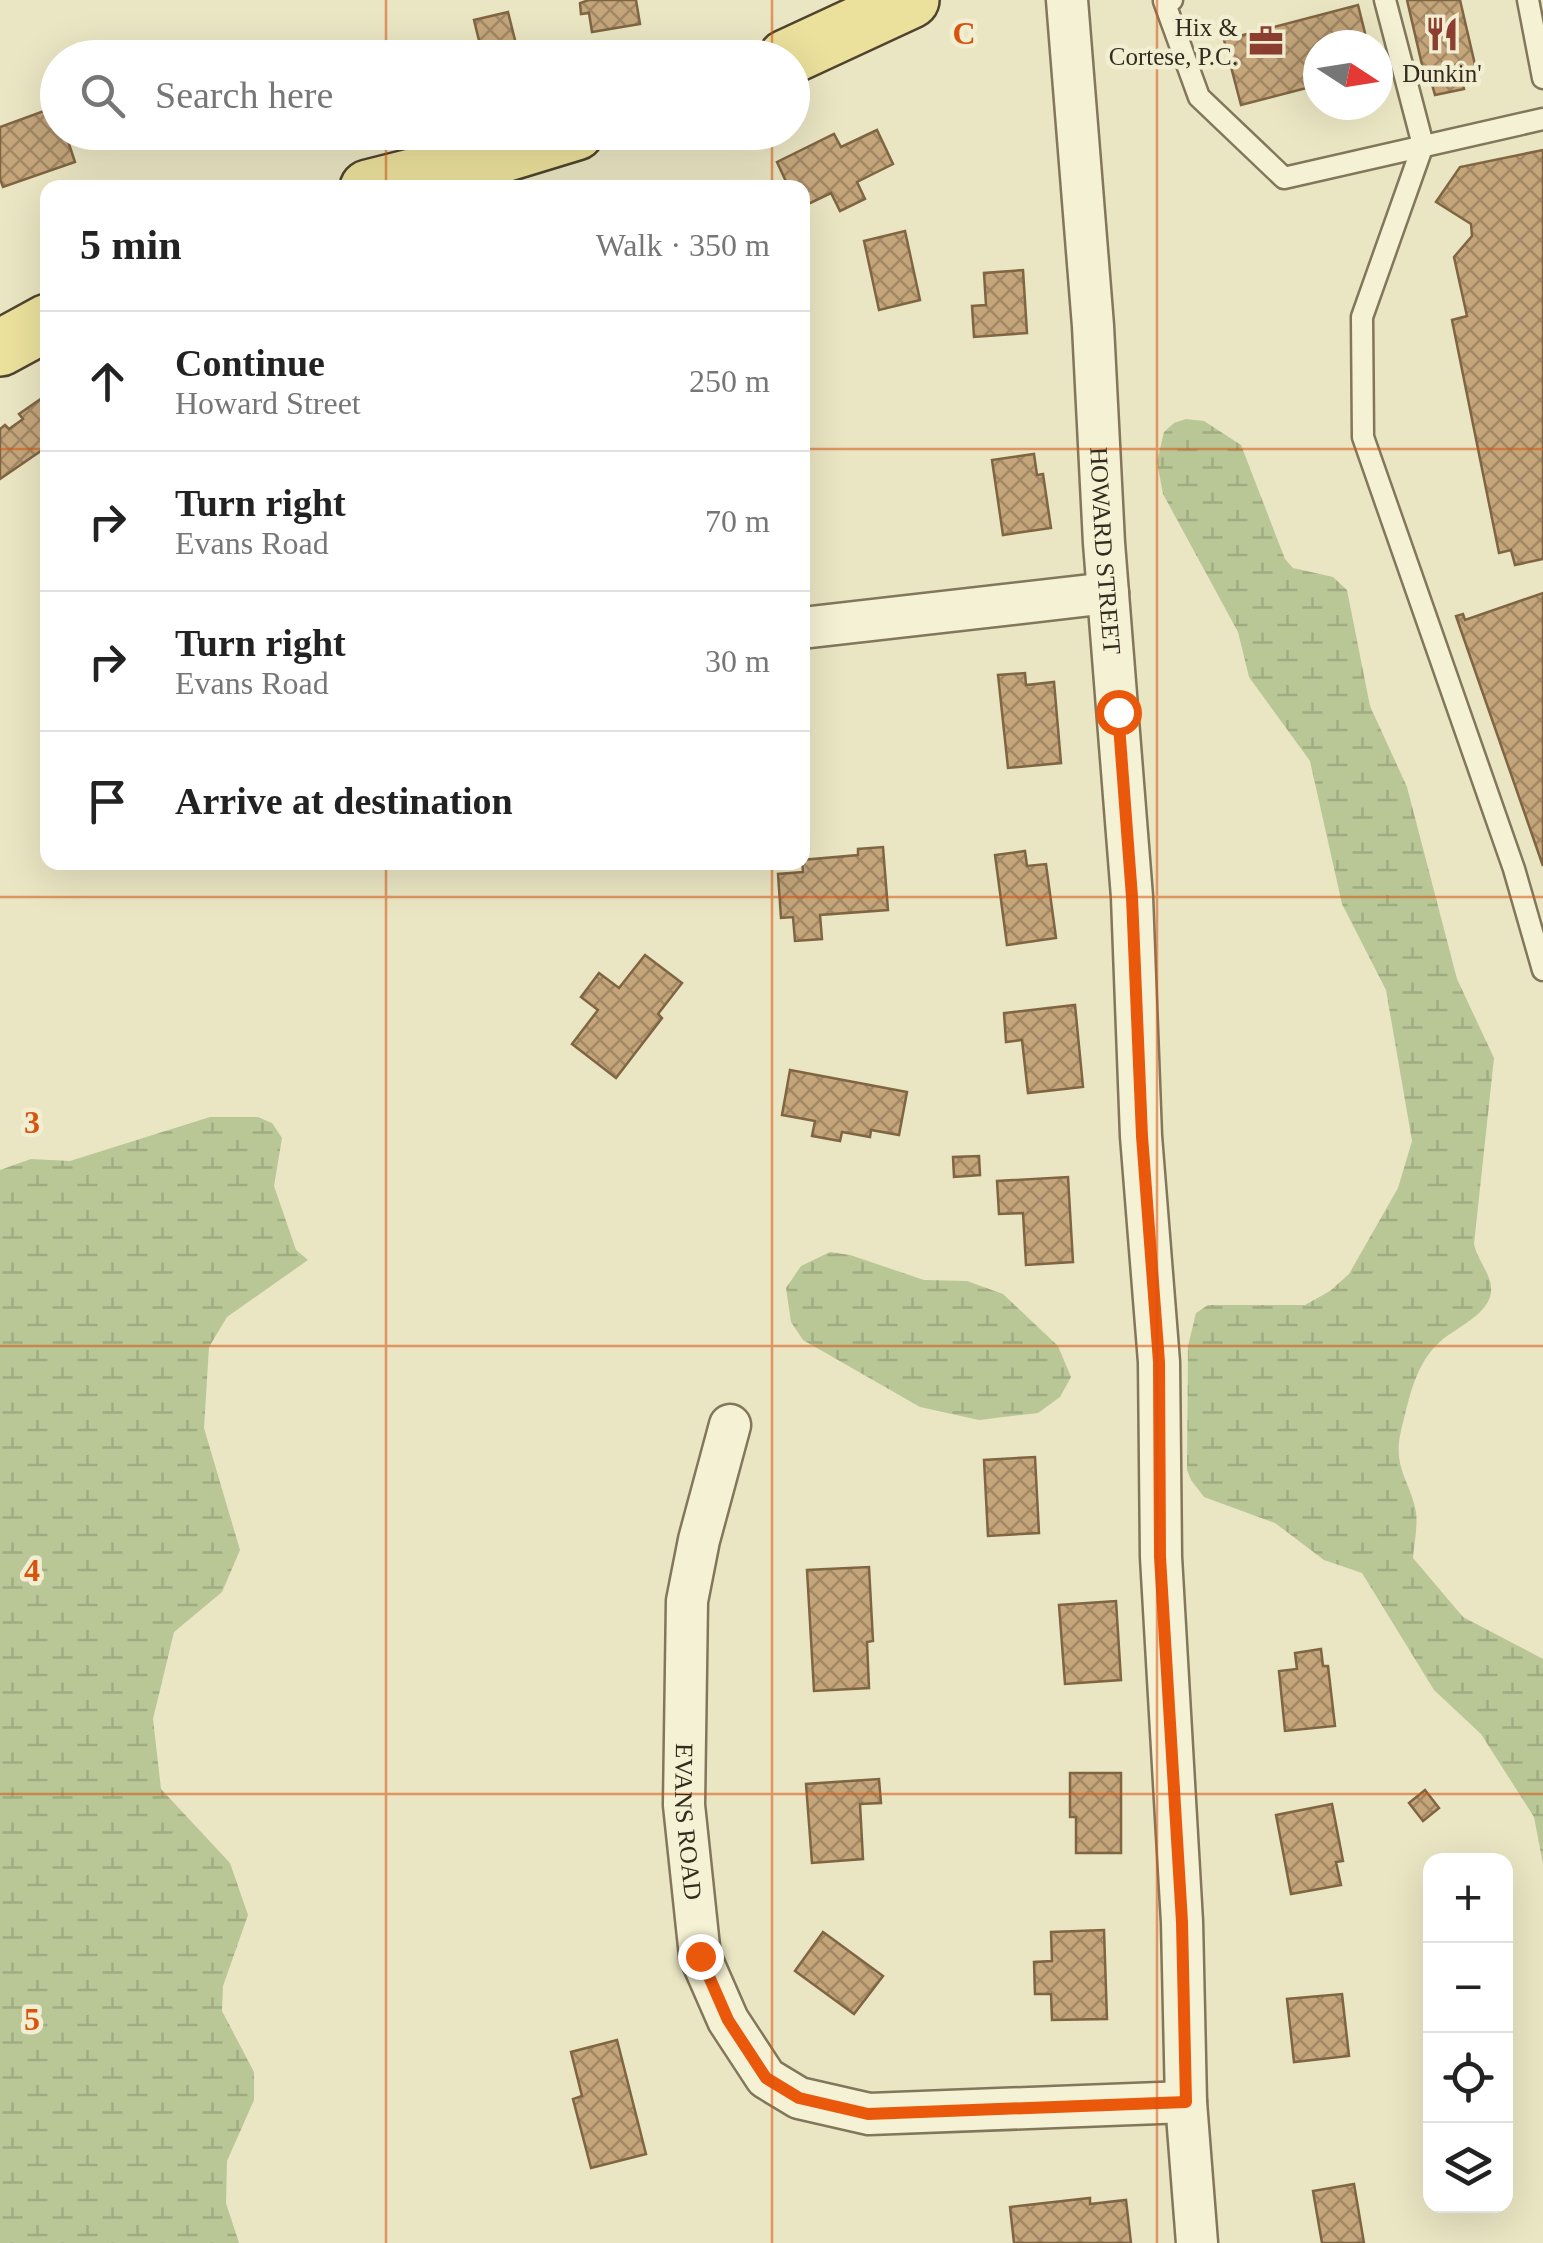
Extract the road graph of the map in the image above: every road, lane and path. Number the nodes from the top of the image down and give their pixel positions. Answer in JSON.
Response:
{"nodes":[{"id":1,"x":911,"y":0,"type":"edge"},
{"id":2,"x":1067,"y":0,"type":"edge"},
{"id":3,"x":1172,"y":0,"type":"edge"},
{"id":4,"x":1384,"y":0,"type":"edge"},
{"id":5,"x":1528,"y":0,"type":"edge"},
{"id":6,"x":810,"y":47,"type":"edge"},
{"id":7,"x":1543,"y":78,"type":"edge"},
{"id":8,"x":1543,"y":119,"type":"edge"},
{"id":9,"x":1423,"y":145,"type":"junction"},
{"id":10,"x":520,"y":150,"type":"edge"},
{"id":11,"x":401,"y":180,"type":"edge"},
{"id":12,"x":40,"y":326,"type":"edge"},
{"id":13,"x":0,"y":348,"type":"edge"},
{"id":14,"x":1108,"y":593,"type":"junction"},
{"id":15,"x":810,"y":627,"type":"edge"},
{"id":16,"x":1543,"y":970,"type":"edge"},
{"id":17,"x":730,"y":1425,"type":"dead end"},
{"id":18,"x":1186,"y":2102,"type":"junction"},
{"id":19,"x":1197,"y":2243,"type":"edge"}],
"edges":[{"from":1,"to":6,"type":"main road"},
{"from":2,"to":14,"type":"street","name":"HOWARD STREET"},
{"from":3,"to":9,"type":"lane"},
{"from":4,"to":9,"type":"lane"},
{"from":5,"to":7,"type":"lane"},
{"from":8,"to":9,"type":"lane"},
{"from":9,"to":16,"type":"lane"},
{"from":10,"to":11,"type":"main road"},
{"from":12,"to":13,"type":"main road"},
{"from":14,"to":15,"type":"street"},
{"from":14,"to":18,"type":"street","name":"HOWARD STREET"},
{"from":17,"to":18,"type":"street","name":"EVANS ROAD"},
{"from":18,"to":19,"type":"street","name":"HOWARD STREET"}]}
